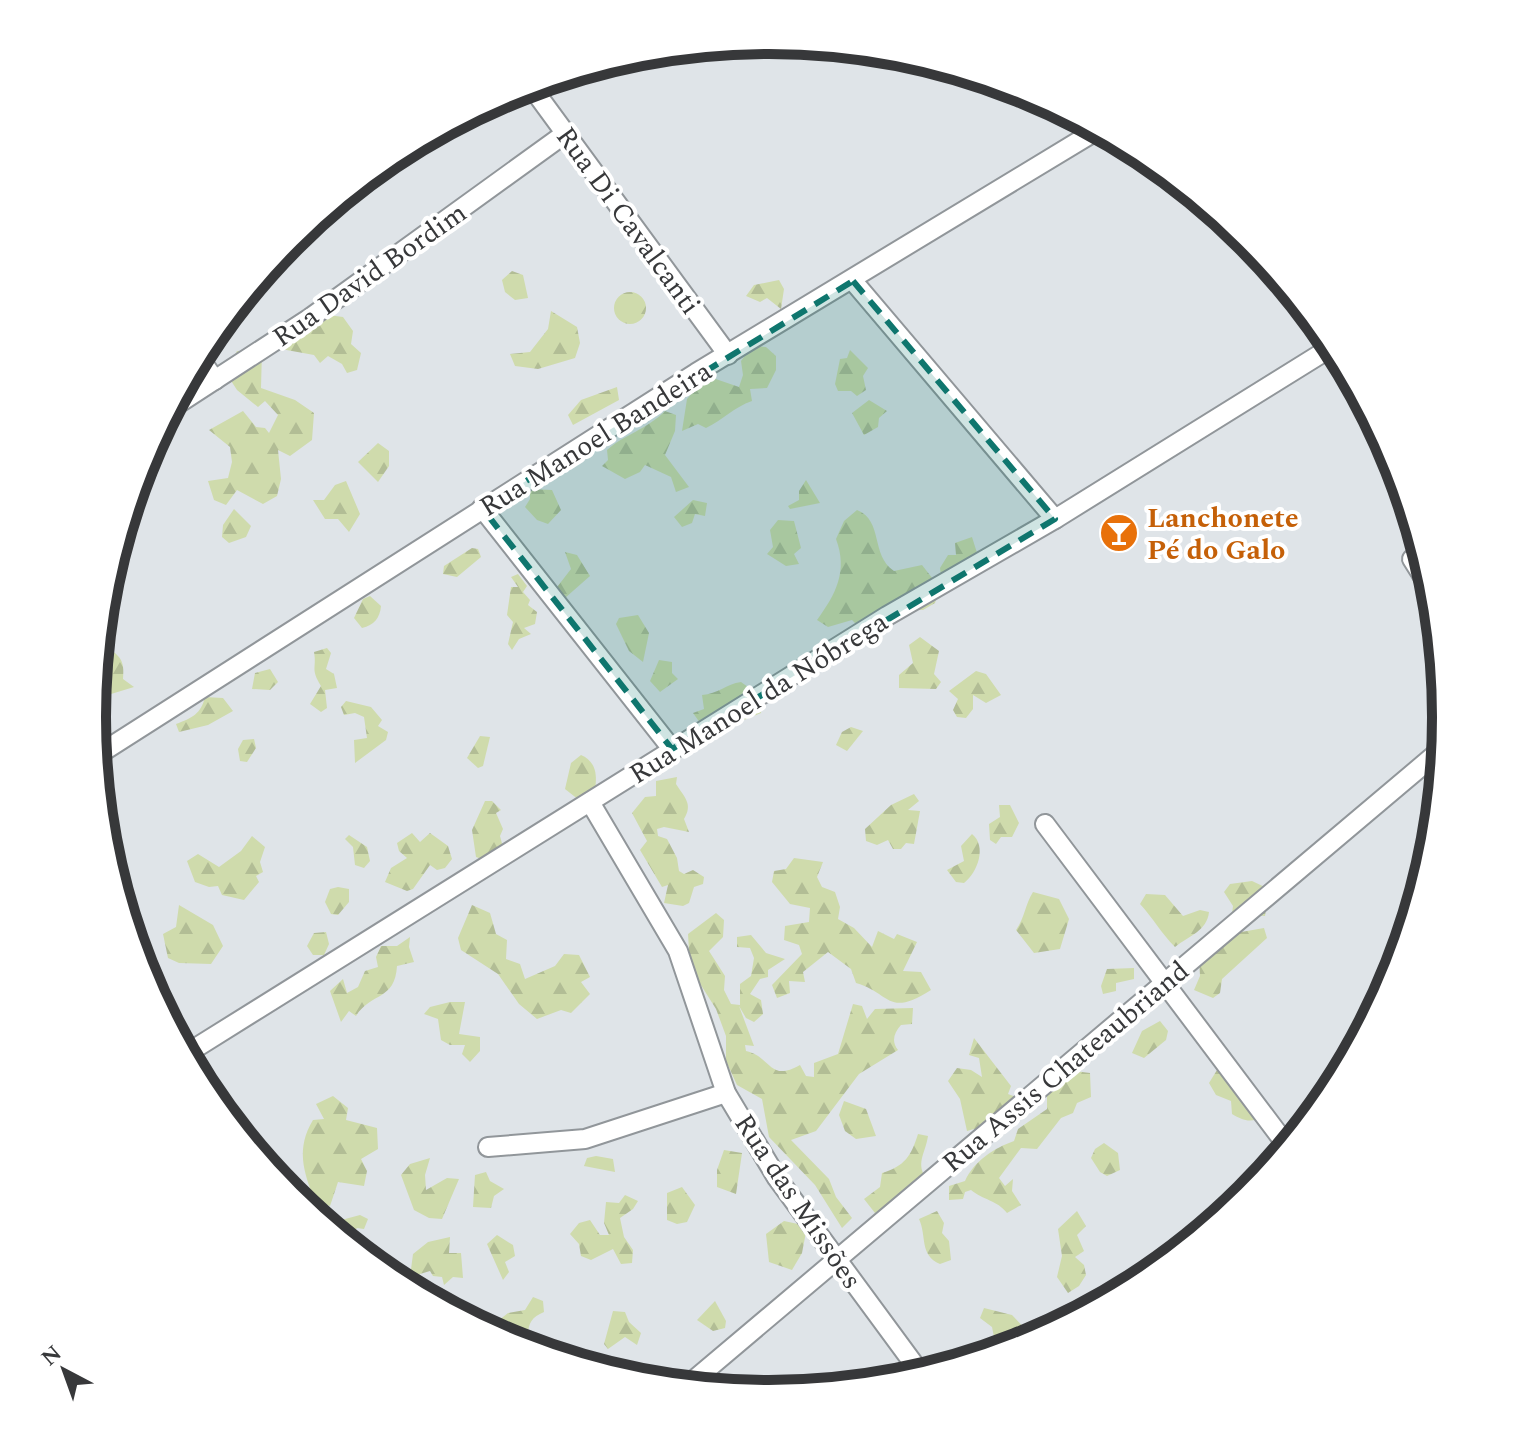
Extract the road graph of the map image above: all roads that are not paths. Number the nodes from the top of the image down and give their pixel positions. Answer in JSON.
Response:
{"nodes":[{"id":1,"x":538,"y":96,"type":"edge"},
{"id":2,"x":566,"y":133,"type":"junction"},
{"id":3,"x":1088,"y":136,"type":"edge"},
{"id":4,"x":853,"y":281,"type":"junction"},
{"id":5,"x":1323,"y":352,"type":"edge"},
{"id":6,"x":728,"y":355,"type":"junction"},
{"id":7,"x":206,"y":368,"type":"edge"},
{"id":8,"x":215,"y":380,"type":"junction"},
{"id":9,"x":189,"y":397,"type":"edge"},
{"id":10,"x":482,"y":508,"type":"junction"},
{"id":11,"x":1055,"y":519,"type":"junction"},
{"id":12,"x":1412,"y":559,"type":"dead end"},
{"id":13,"x":1414,"y":562,"type":"edge"},
{"id":14,"x":107,"y":749,"type":"edge"},
{"id":15,"x":672,"y":749,"type":"junction"},
{"id":16,"x":1431,"y":758,"type":"edge"},
{"id":17,"x":590,"y":802,"type":"junction"},
{"id":18,"x":1045,"y":824,"type":"dead end"},
{"id":19,"x":1164,"y":982,"type":"junction"},
{"id":20,"x":195,"y":1048,"type":"edge"},
{"id":21,"x":726,"y":1093,"type":"junction"},
{"id":22,"x":1281,"y":1138,"type":"edge"},
{"id":23,"x":488,"y":1147,"type":"dead end"},
{"id":24,"x":836,"y":1259,"type":"junction"},
{"id":25,"x":914,"y":1364,"type":"edge"},
{"id":26,"x":699,"y":1376,"type":"edge"}],
"edges":[{"from":1,"to":2,"type":"street","name":"Rua Di Cavalcanti"},
{"from":2,"to":6,"type":"street","name":"Rua Di Cavalcanti"},
{"from":2,"to":8,"type":"street","name":"Rua David Bordim"},
{"from":3,"to":4,"type":"street","name":"Rua Manoel Bandeira"},
{"from":4,"to":6,"type":"street","name":"Rua Manoel Bandeira"},
{"from":4,"to":11,"type":"street"},
{"from":5,"to":11,"type":"street","name":"Rua Manoel da Nóbrega"},
{"from":6,"to":10,"type":"street","name":"Rua Manoel Bandeira"},
{"from":7,"to":8,"type":"street"},
{"from":8,"to":9,"type":"street","name":"Rua David Bordim"},
{"from":10,"to":14,"type":"street","name":"Rua Manoel Bandeira"},
{"from":10,"to":15,"type":"street"},
{"from":11,"to":15,"type":"street","name":"Rua Manoel da Nóbrega"},
{"from":12,"to":13,"type":"street"},
{"from":15,"to":17,"type":"street","name":"Rua Manoel da Nóbrega"},
{"from":16,"to":19,"type":"street","name":"Rua Assis Chateaubriand"},
{"from":17,"to":20,"type":"street","name":"Rua Manoel da Nóbrega"},
{"from":17,"to":21,"type":"street","name":"Rua das Missões"},
{"from":18,"to":19,"type":"street"},
{"from":19,"to":22,"type":"street"},
{"from":19,"to":24,"type":"street","name":"Rua Assis Chateaubriand"},
{"from":21,"to":23,"type":"street"},
{"from":21,"to":24,"type":"street","name":"Rua das Missões"},
{"from":24,"to":25,"type":"street","name":"Rua das Missões"},
{"from":24,"to":26,"type":"street","name":"Rua Assis Chateaubriand"}]}
